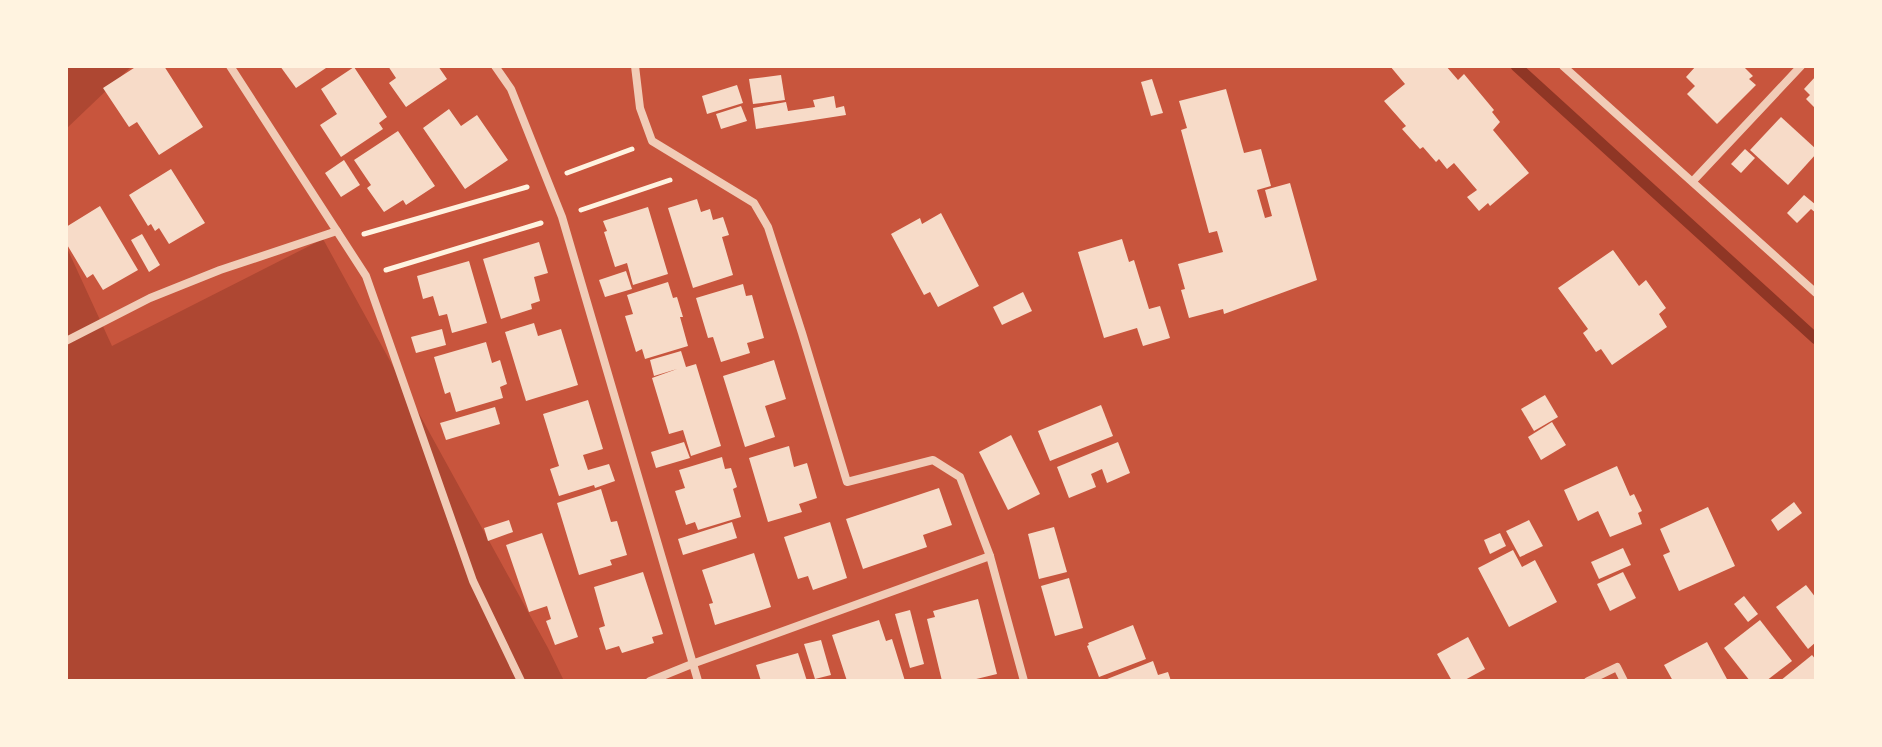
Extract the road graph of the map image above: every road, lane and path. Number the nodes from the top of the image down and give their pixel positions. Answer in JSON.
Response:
{"nodes":[{"id":1,"x":230,"y":66,"type":"edge"},
{"id":2,"x":495,"y":66,"type":"edge"},
{"id":3,"x":635,"y":66,"type":"edge"},
{"id":4,"x":1563,"y":66,"type":"edge"},
{"id":5,"x":1801,"y":66,"type":"edge"},
{"id":6,"x":652,"y":141,"type":"junction"},
{"id":7,"x":701,"y":170,"type":"junction"},
{"id":8,"x":547,"y":181,"type":"junction"},
{"id":9,"x":1693,"y":181,"type":"junction"},
{"id":10,"x":562,"y":217,"type":"junction"},
{"id":11,"x":337,"y":231,"type":"junction"},
{"id":12,"x":343,"y":239,"type":"junction"},
{"id":13,"x":366,"y":276,"type":"junction"},
{"id":14,"x":1816,"y":293,"type":"edge"},
{"id":15,"x":66,"y":341,"type":"edge"},
{"id":16,"x":990,"y":556,"type":"junction"},
{"id":17,"x":692,"y":664,"type":"junction"},
{"id":18,"x":521,"y":681,"type":"edge"},
{"id":19,"x":650,"y":681,"type":"edge"},
{"id":20,"x":698,"y":681,"type":"edge"},
{"id":21,"x":1024,"y":681,"type":"edge"},
{"id":22,"x":1588,"y":681,"type":"edge"},
{"id":23,"x":1624,"y":681,"type":"edge"}],
"edges":[{"from":1,"to":11,"type":"street"},
{"from":2,"to":8,"type":"street"},
{"from":3,"to":6,"type":"street"},
{"from":4,"to":9,"type":"street"},
{"from":5,"to":9,"type":"street"},
{"from":6,"to":7,"type":"street"},
{"from":6,"to":8,"type":"path"},
{"from":7,"to":10,"type":"path"},
{"from":7,"to":16,"type":"street"},
{"from":8,"to":10,"type":"street"},
{"from":8,"to":12,"type":"path"},
{"from":9,"to":14,"type":"street"},
{"from":10,"to":13,"type":"path"},
{"from":10,"to":17,"type":"street"},
{"from":11,"to":12,"type":"street"},
{"from":11,"to":15,"type":"street"},
{"from":12,"to":13,"type":"street"},
{"from":13,"to":18,"type":"street"},
{"from":16,"to":17,"type":"street"},
{"from":16,"to":21,"type":"street"},
{"from":17,"to":19,"type":"street"},
{"from":17,"to":20,"type":"street"},
{"from":22,"to":23,"type":"street"}]}
